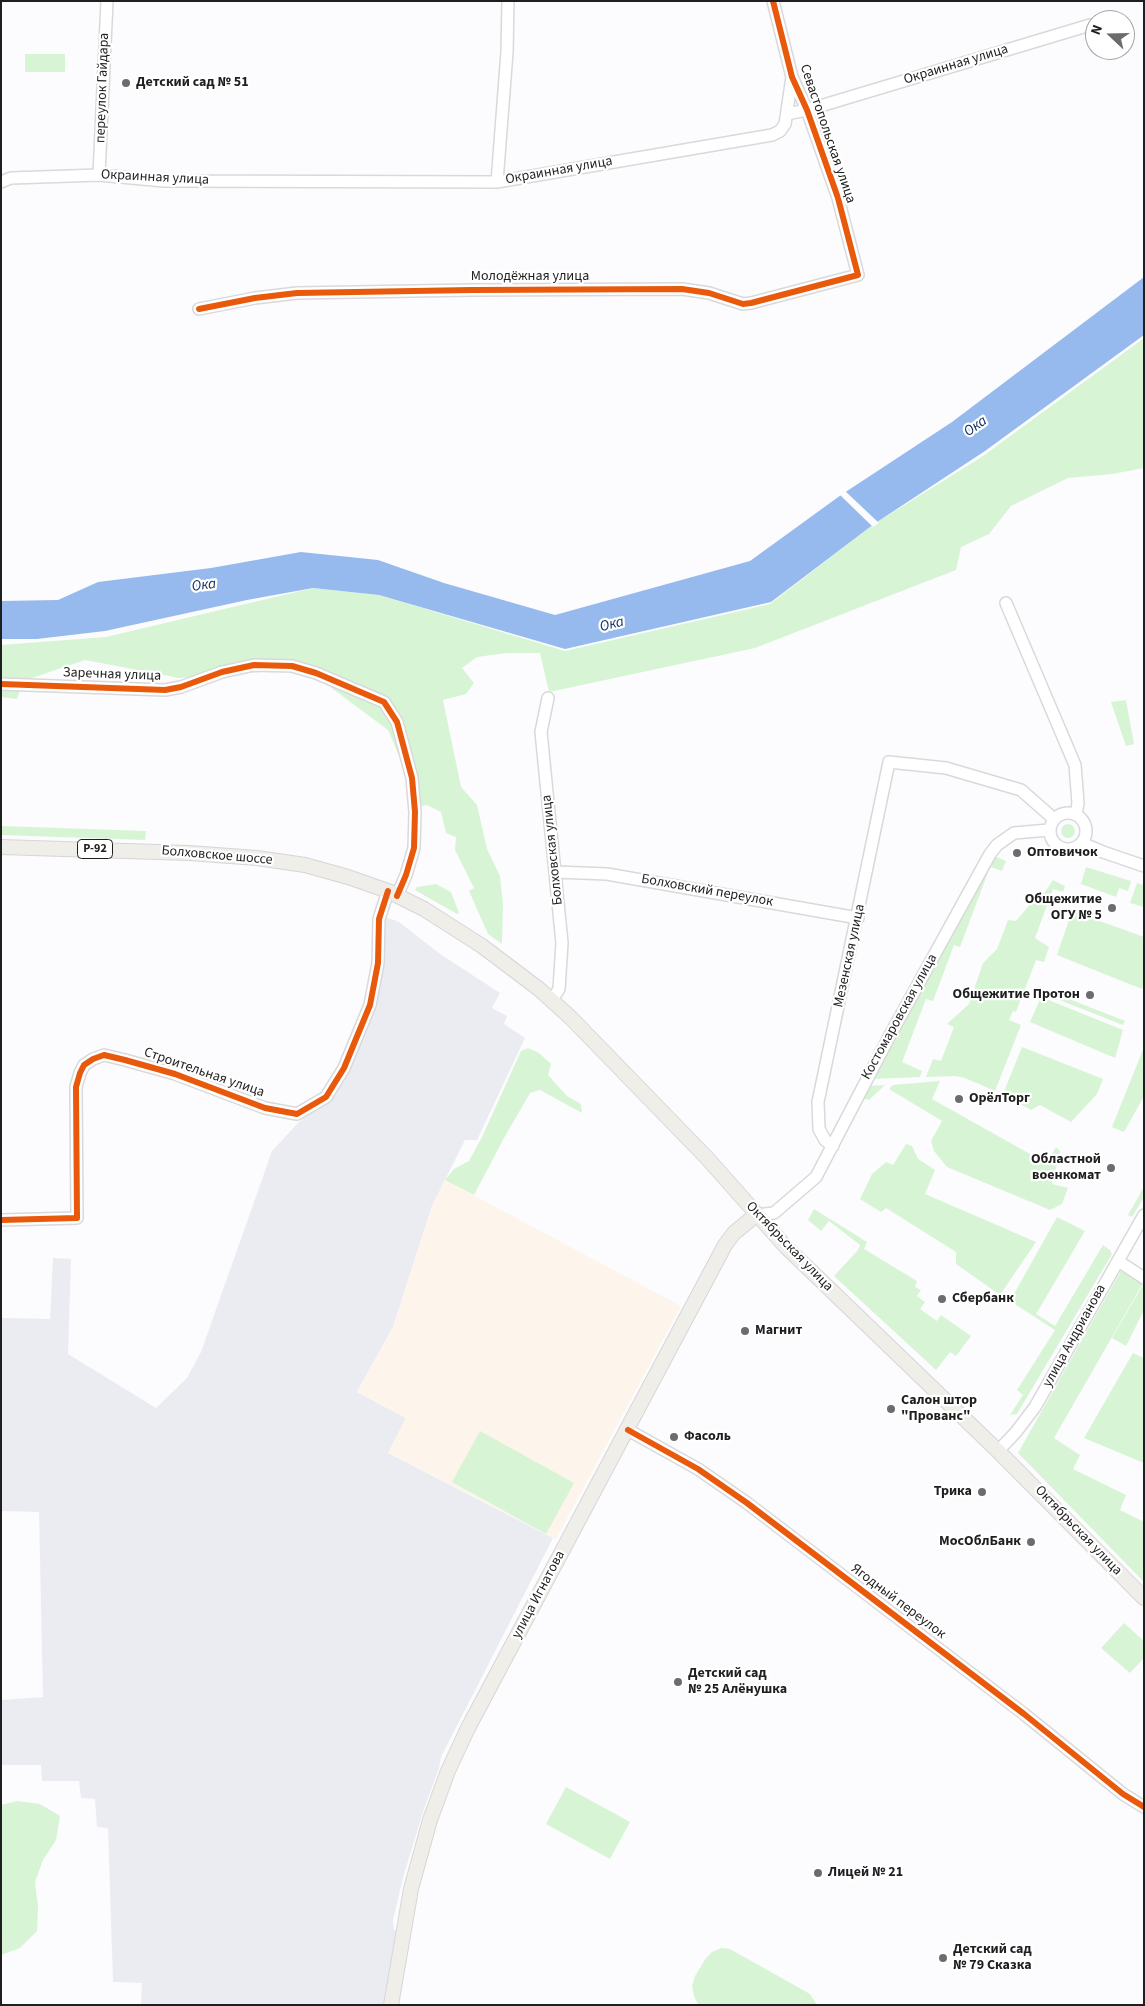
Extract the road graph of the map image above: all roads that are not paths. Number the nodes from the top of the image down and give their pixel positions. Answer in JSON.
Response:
{"nodes":[{"id":1,"x":107,"y":1,"type":"edge"},
{"id":2,"x":508,"y":1,"type":"edge"},
{"id":3,"x":773,"y":1,"type":"edge"},
{"id":4,"x":1085,"y":27,"type":"edge"},
{"id":5,"x":792,"y":77,"type":"junction"},
{"id":6,"x":807,"y":110,"type":"junction"},
{"id":7,"x":786,"y":114,"type":"junction"},
{"id":8,"x":100,"y":175,"type":"junction"},
{"id":9,"x":1,"y":182,"type":"edge"},
{"id":10,"x":497,"y":182,"type":"junction"},
{"id":11,"x":858,"y":275,"type":"joint"},
{"id":12,"x":199,"y":309,"type":"dead end"},
{"id":13,"x":1006,"y":603,"type":"dead end"},
{"id":14,"x":1,"y":684,"type":"edge"},
{"id":15,"x":548,"y":698,"type":"dead end"},
{"id":16,"x":1076,"y":815,"type":"junction"},
{"id":17,"x":1052,"y":824,"type":"junction"},
{"id":18,"x":1082,"y":843,"type":"junction"},
{"id":19,"x":1,"y":847,"type":"edge"},
{"id":20,"x":1144,"y":866,"type":"edge"},
{"id":21,"x":556,"y":872,"type":"junction"},
{"id":22,"x":393,"y":894,"type":"junction"},
{"id":23,"x":424,"y":910,"type":"joint"},
{"id":24,"x":858,"y":918,"type":"junction"},
{"id":25,"x":552,"y":1000,"type":"junction"},
{"id":26,"x":833,"y":1146,"type":"junction"},
{"id":27,"x":756,"y":1215,"type":"junction"},
{"id":28,"x":1144,"y":1215,"type":"edge"},
{"id":29,"x":1,"y":1220,"type":"edge"},
{"id":30,"x":1118,"y":1261,"type":"junction"},
{"id":31,"x":1144,"y":1278,"type":"edge"},
{"id":32,"x":628,"y":1430,"type":"junction"},
{"id":33,"x":998,"y":1451,"type":"junction"},
{"id":34,"x":1144,"y":1598,"type":"edge"},
{"id":35,"x":1144,"y":1807,"type":"edge"},
{"id":36,"x":391,"y":2005,"type":"edge"}],
"edges":[{"from":1,"to":8,"type":"street","name":"переулок Гайдара"},
{"from":2,"to":10,"type":"street"},
{"from":3,"to":5,"type":"street","name":"Севастопольская улица"},
{"from":4,"to":6,"type":"street","name":"Окраинная улица"},
{"from":5,"to":6,"type":"street","name":"Севастопольская улица"},
{"from":5,"to":7,"type":"street"},
{"from":6,"to":7,"type":"street","name":"Окраинная улица"},
{"from":6,"to":11,"type":"street","name":"Севастопольская улица"},
{"from":7,"to":10,"type":"street","name":"Окраинная улица"},
{"from":8,"to":9,"type":"street","name":"Окраинная улица"},
{"from":8,"to":10,"type":"street","name":"Окраинная улица"},
{"from":11,"to":12,"type":"street","name":"Молодёжная улица"},
{"from":13,"to":16,"type":"street"},
{"from":14,"to":22,"type":"street","name":"Заречная улица"},
{"from":15,"to":21,"type":"street","name":"Болховская улица"},
{"from":16,"to":17,"type":"street"},
{"from":16,"to":18,"type":"street"},
{"from":17,"to":18,"type":"street"},
{"from":17,"to":24,"type":"street","name":"Мезенская улица"},
{"from":17,"to":26,"type":"street","name":"Костомаровская улица"},
{"from":18,"to":20,"type":"street"},
{"from":19,"to":22,"type":"main road","name":"Болховское шоссе","number":"Р-92"},
{"from":21,"to":24,"type":"street","name":"Болховский переулок"},
{"from":21,"to":25,"type":"street","name":"Болховская улица"},
{"from":22,"to":23,"type":"main road","name":"Болховское шоссе","number":"Р-92"},
{"from":22,"to":29,"type":"street","name":"Строительная улица"},
{"from":23,"to":25,"type":"main road","name":"Октябрьская улица"},
{"from":24,"to":26,"type":"street","name":"Мезенская улица"},
{"from":25,"to":27,"type":"main road","name":"Октябрьская улица"},
{"from":26,"to":27,"type":"street","name":"Костомаровская улица"},
{"from":27,"to":32,"type":"main road","name":"улица Игнатова"},
{"from":27,"to":33,"type":"main road","name":"Октябрьская улица"},
{"from":28,"to":30,"type":"street","name":"улица Андрианова"},
{"from":30,"to":31,"type":"street"},
{"from":30,"to":33,"type":"street","name":"улица Андрианова"},
{"from":32,"to":35,"type":"street","name":"Ягодный переулок"},
{"from":32,"to":36,"type":"main road","name":"улица Игнатова"},
{"from":33,"to":34,"type":"main road","name":"Октябрьская улица"}]}
